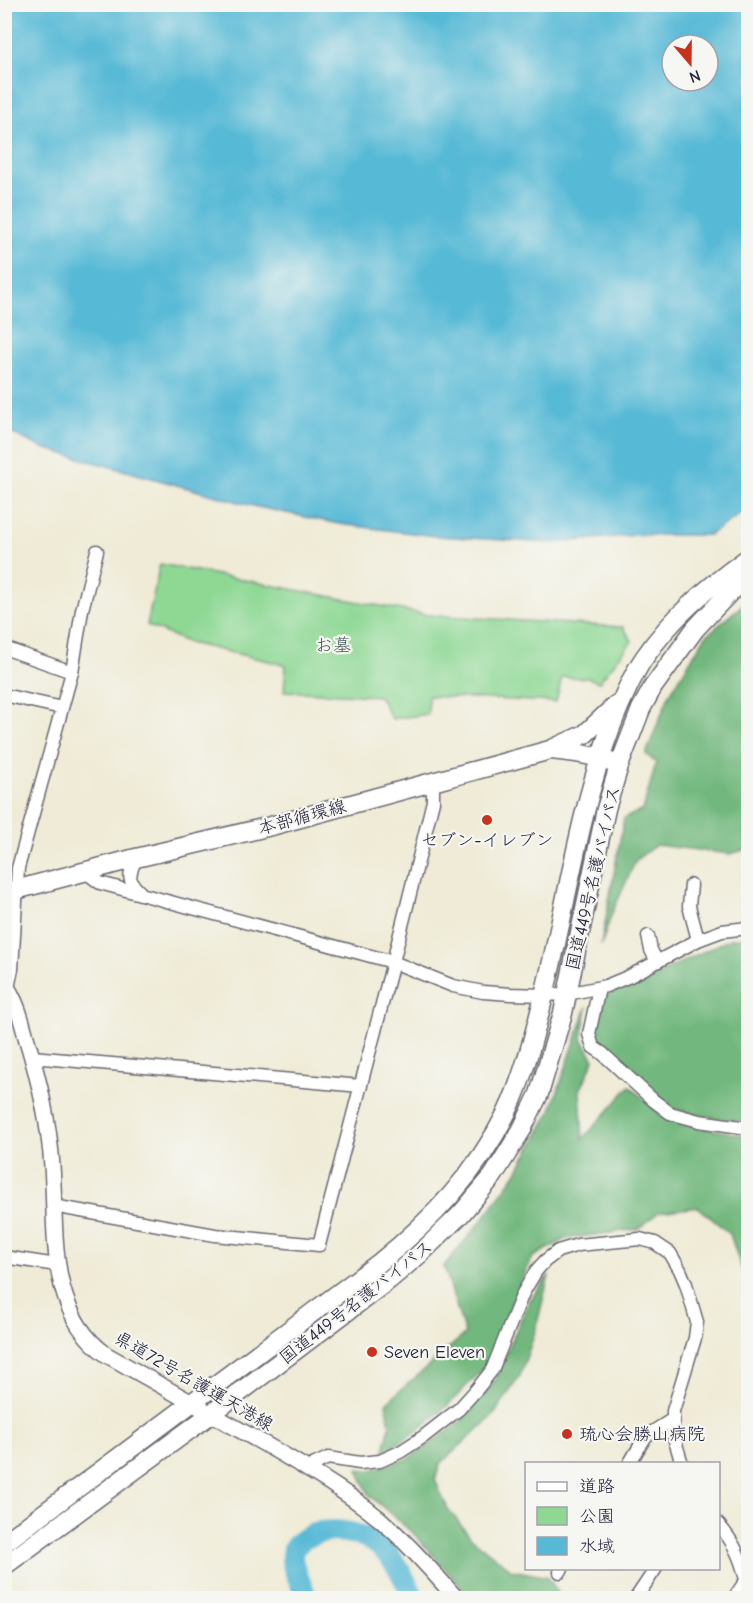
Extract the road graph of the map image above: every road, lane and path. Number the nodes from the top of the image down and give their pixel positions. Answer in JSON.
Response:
{"nodes":[{"id":1,"x":97,"y":551,"type":"dead end"},
{"id":2,"x":748,"y":558,"type":"edge"},
{"id":3,"x":748,"y":579,"type":"edge"},
{"id":4,"x":4,"y":648,"type":"edge"},
{"id":5,"x":72,"y":672,"type":"junction"},
{"id":6,"x":4,"y":695,"type":"edge"},
{"id":7,"x":621,"y":701,"type":"junction"},
{"id":8,"x":62,"y":708,"type":"junction"},
{"id":9,"x":550,"y":750,"type":"junction"},
{"id":10,"x":600,"y":758,"type":"junction"},
{"id":11,"x":618,"y":766,"type":"junction"},
{"id":12,"x":433,"y":781,"type":"junction"},
{"id":13,"x":136,"y":858,"type":"junction"},
{"id":14,"x":84,"y":871,"type":"junction"},
{"id":15,"x":691,"y":885,"type":"dead end"},
{"id":16,"x":11,"y":892,"type":"edge"},
{"id":17,"x":143,"y":895,"type":"junction"},
{"id":18,"x":748,"y":928,"type":"edge"},
{"id":19,"x":648,"y":936,"type":"dead end"},
{"id":20,"x":698,"y":940,"type":"junction"},
{"id":21,"x":393,"y":962,"type":"junction"},
{"id":22,"x":657,"y":962,"type":"junction"},
{"id":23,"x":6,"y":985,"type":"edge"},
{"id":24,"x":599,"y":988,"type":"junction"},
{"id":25,"x":567,"y":994,"type":"junction"},
{"id":26,"x":544,"y":995,"type":"junction"},
{"id":27,"x":32,"y":1057,"type":"junction"},
{"id":28,"x":361,"y":1086,"type":"junction"},
{"id":29,"x":748,"y":1128,"type":"edge"},
{"id":30,"x":53,"y":1206,"type":"junction"},
{"id":31,"x":4,"y":1257,"type":"edge"},
{"id":32,"x":57,"y":1265,"type":"junction"},
{"id":33,"x":192,"y":1403,"type":"junction"},
{"id":34,"x":211,"y":1414,"type":"junction"},
{"id":35,"x":673,"y":1419,"type":"junction"},
{"id":36,"x":630,"y":1462,"type":"edge"},
{"id":37,"x":681,"y":1462,"type":"edge"},
{"id":38,"x":307,"y":1469,"type":"junction"},
{"id":39,"x":720,"y":1526,"type":"edge"},
{"id":40,"x":4,"y":1544,"type":"edge"},
{"id":41,"x":5,"y":1565,"type":"edge"},
{"id":42,"x":655,"y":1570,"type":"edge"},
{"id":43,"x":748,"y":1584,"type":"edge"},
{"id":44,"x":456,"y":1599,"type":"edge"},
{"id":45,"x":636,"y":1599,"type":"edge"},
{"id":46,"x":734,"y":1599,"type":"edge"}],
"edges":[{"from":1,"to":5,"type":"street"},
{"from":2,"to":7,"type":"highway"},
{"from":3,"to":11,"type":"highway"},
{"from":4,"to":5,"type":"street"},
{"from":5,"to":8,"type":"street"},
{"from":6,"to":8,"type":"street"},
{"from":7,"to":9,"type":"highway"},
{"from":7,"to":10,"type":"highway"},
{"from":8,"to":16,"type":"street"},
{"from":9,"to":10,"type":"highway","name":"本部循環線"},
{"from":9,"to":12,"type":"highway","name":"本部循環線"},
{"from":10,"to":11,"type":"highway","name":"本部循環線"},
{"from":10,"to":26,"type":"highway","name":"国道449号名護バイパス"},
{"from":11,"to":25,"type":"highway","name":"国道449号名護バイパス"},
{"from":12,"to":13,"type":"highway","name":"本部循環線"},
{"from":12,"to":21,"type":"street"},
{"from":13,"to":14,"type":"highway","name":"本部循環線"},
{"from":13,"to":17,"type":"street"},
{"from":14,"to":16,"type":"highway","name":"本部循環線"},
{"from":14,"to":17,"type":"street"},
{"from":15,"to":20,"type":"street"},
{"from":16,"to":23,"type":"street"},
{"from":17,"to":21,"type":"street"},
{"from":18,"to":20,"type":"street"},
{"from":19,"to":22,"type":"street"},
{"from":20,"to":22,"type":"street"},
{"from":21,"to":26,"type":"street"},
{"from":21,"to":28,"type":"street"},
{"from":22,"to":24,"type":"street"},
{"from":23,"to":27,"type":"main road","name":"県道72号名護運天港線"},
{"from":24,"to":25,"type":"street"},
{"from":24,"to":29,"type":"street"},
{"from":25,"to":26,"type":"street"},
{"from":25,"to":34,"type":"highway","name":"国道449号名護バイパス"},
{"from":26,"to":33,"type":"highway","name":"国道449号名護バイパス"},
{"from":27,"to":28,"type":"street"},
{"from":27,"to":30,"type":"main road","name":"県道72号名護運天港線"},
{"from":28,"to":30,"type":"street"},
{"from":30,"to":32,"type":"main road","name":"県道72号名護運天港線"},
{"from":31,"to":32,"type":"street"},
{"from":32,"to":33,"type":"main road","name":"県道72号名護運天港線"},
{"from":33,"to":34,"type":"main road","name":"県道72号名護運天港線"},
{"from":33,"to":40,"type":"highway","name":"国道449号名護バイパス"},
{"from":34,"to":38,"type":"main road","name":"県道72号名護運天港線"},
{"from":34,"to":41,"type":"highway","name":"国道449号名護バイパス"},
{"from":35,"to":36,"type":"street"},
{"from":35,"to":37,"type":"street"},
{"from":35,"to":38,"type":"street"},
{"from":38,"to":44,"type":"main road","name":"県道72号名護運天港線"},
{"from":39,"to":43,"type":"street"},
{"from":42,"to":45,"type":"street"},
{"from":43,"to":46,"type":"street"}]}
